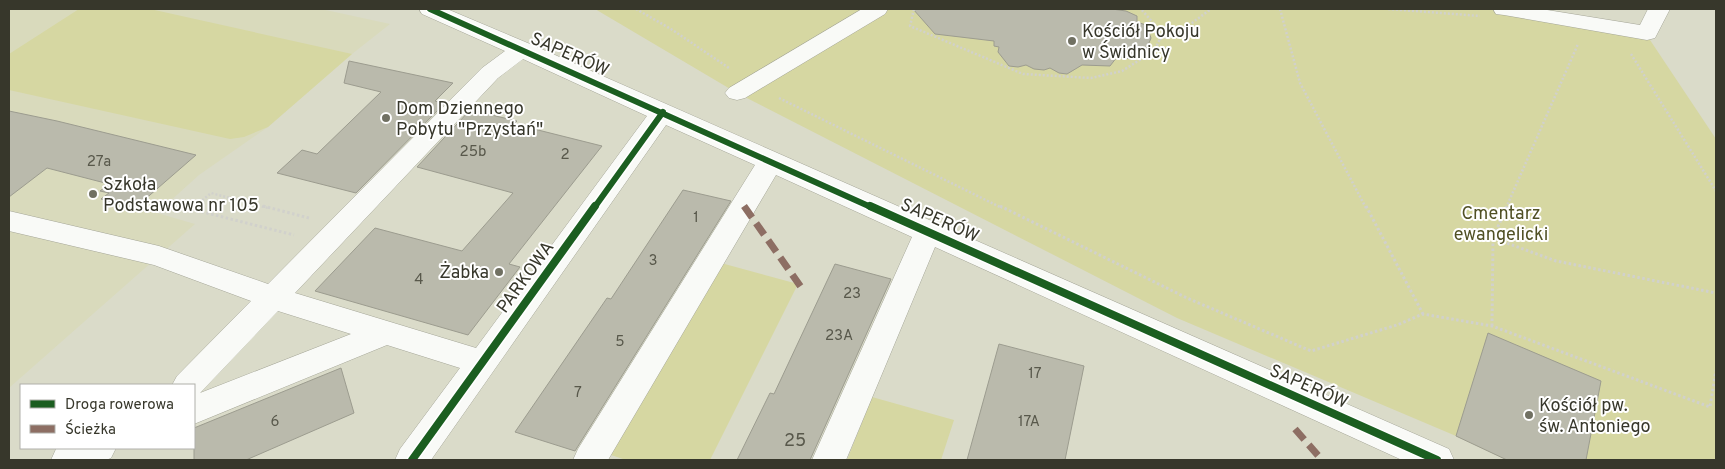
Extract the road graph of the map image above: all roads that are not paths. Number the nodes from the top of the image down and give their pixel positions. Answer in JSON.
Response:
{"nodes":[{"id":1,"x":430,"y":9,"type":"edge"},
{"id":2,"x":877,"y":9,"type":"edge"},
{"id":3,"x":1504,"y":9,"type":"edge"},
{"id":4,"x":1659,"y":9,"type":"edge"},
{"id":5,"x":522,"y":50,"type":"junction"},
{"id":6,"x":744,"y":88,"type":"road end"},
{"id":7,"x":663,"y":112,"type":"junction"},
{"id":8,"x":771,"y":161,"type":"junction"},
{"id":9,"x":9,"y":221,"type":"edge"},
{"id":10,"x":928,"y":232,"type":"junction"},
{"id":11,"x":274,"y":298,"type":"junction"},
{"id":12,"x":385,"y":333,"type":"junction"},
{"id":13,"x":482,"y":362,"type":"junction"},
{"id":14,"x":189,"y":384,"type":"edge"},
{"id":15,"x":195,"y":410,"type":"edge"},
{"id":16,"x":96,"y":449,"type":"edge"},
{"id":17,"x":68,"y":460,"type":"edge"},
{"id":18,"x":412,"y":460,"type":"edge"},
{"id":19,"x":590,"y":460,"type":"edge"},
{"id":20,"x":829,"y":460,"type":"edge"},
{"id":21,"x":1437,"y":460,"type":"edge"}],
"edges":[{"from":1,"to":5,"type":"street","name":"SAPERÓW"},
{"from":2,"to":6,"type":"street"},
{"from":3,"to":4,"type":"street"},
{"from":5,"to":7,"type":"street","name":"SAPERÓW"},
{"from":5,"to":11,"type":"street"},
{"from":7,"to":8,"type":"street","name":"SAPERÓW"},
{"from":7,"to":13,"type":"street","name":"PARKOWA"},
{"from":8,"to":10,"type":"street","name":"SAPERÓW"},
{"from":8,"to":19,"type":"street"},
{"from":9,"to":11,"type":"street"},
{"from":10,"to":20,"type":"street"},
{"from":10,"to":21,"type":"street","name":"SAPERÓW"},
{"from":11,"to":12,"type":"street"},
{"from":11,"to":14,"type":"street"},
{"from":12,"to":13,"type":"street"},
{"from":12,"to":15,"type":"street"},
{"from":13,"to":18,"type":"street","name":"PARKOWA"},
{"from":16,"to":17,"type":"street"}]}
